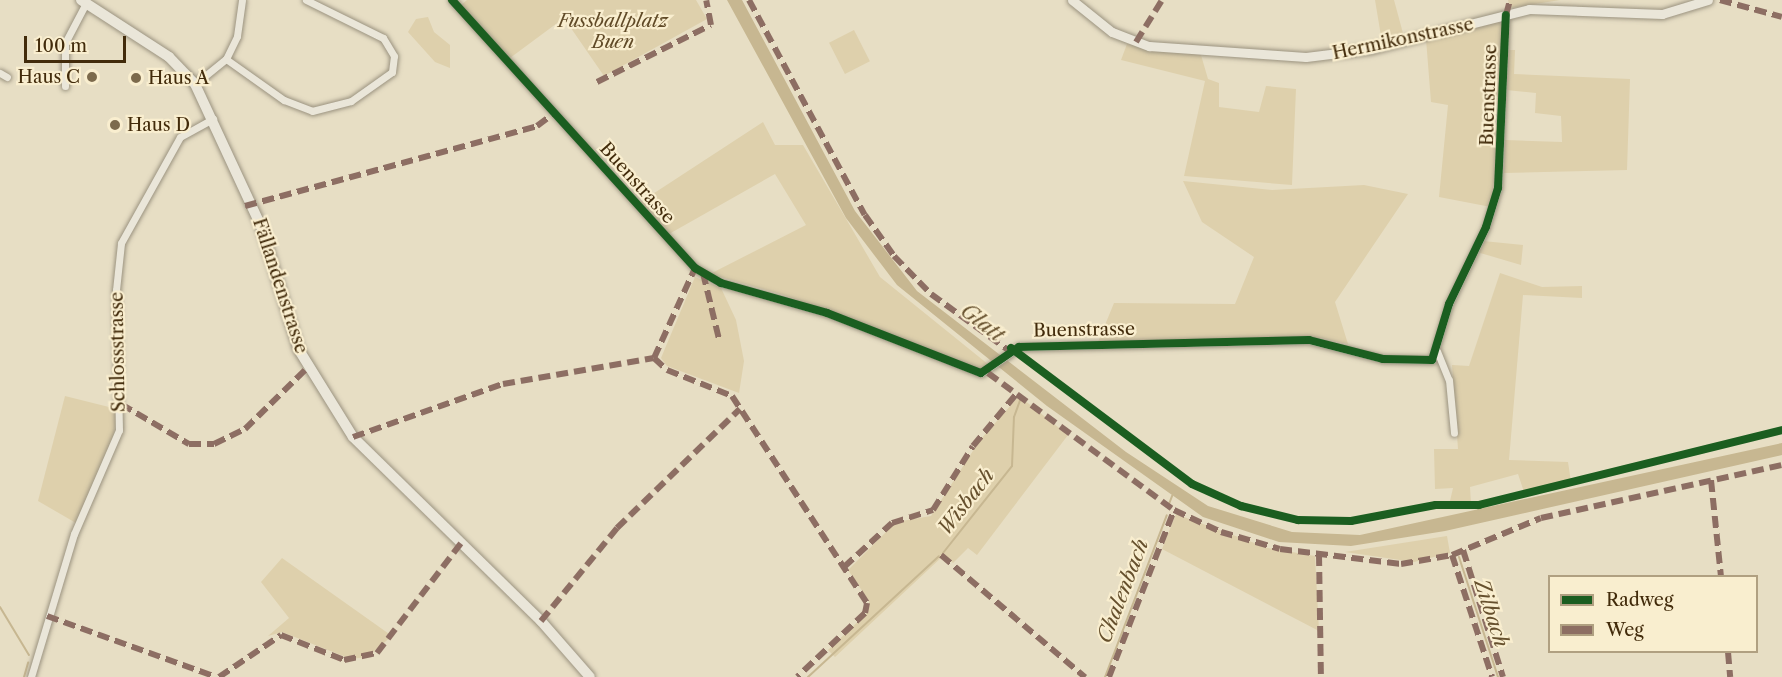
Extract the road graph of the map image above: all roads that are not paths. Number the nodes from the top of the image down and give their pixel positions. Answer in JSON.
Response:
{"nodes":[{"id":1,"x":242,"y":0,"type":"edge"},
{"id":2,"x":306,"y":0,"type":"edge"},
{"id":3,"x":452,"y":0,"type":"edge"},
{"id":4,"x":1072,"y":0,"type":"edge"},
{"id":5,"x":1708,"y":0,"type":"edge"},
{"id":6,"x":83,"y":2,"type":"edge"},
{"id":7,"x":1506,"y":15,"type":"junction"},
{"id":8,"x":226,"y":59,"type":"junction"},
{"id":9,"x":195,"y":84,"type":"junction"},
{"id":10,"x":65,"y":86,"type":"dead end"},
{"id":11,"x":213,"y":119,"type":"junction"},
{"id":12,"x":1437,"y":351,"type":"junction"},
{"id":13,"x":1454,"y":433,"type":"dead end"},
{"id":14,"x":31,"y":677,"type":"edge"},
{"id":15,"x":590,"y":677,"type":"edge"}],
"edges":[{"from":1,"to":8,"type":"street"},
{"from":2,"to":8,"type":"street"},
{"from":3,"to":12,"type":"street","name":"Buenstrasse"},
{"from":4,"to":7,"type":"street","name":"Hermikonstrasse"},
{"from":5,"to":7,"type":"street","name":"Hermikonstrasse"},
{"from":6,"to":9,"type":"main road","name":"Fällandenstrasse"},
{"from":6,"to":10,"type":"street"},
{"from":7,"to":12,"type":"street","name":"Buenstrasse"},
{"from":8,"to":9,"type":"street"},
{"from":9,"to":11,"type":"main road","name":"Fällandenstrasse"},
{"from":11,"to":14,"type":"street","name":"Schlossstrasse"},
{"from":11,"to":15,"type":"main road","name":"Fällandenstrasse"},
{"from":12,"to":13,"type":"street"}]}
